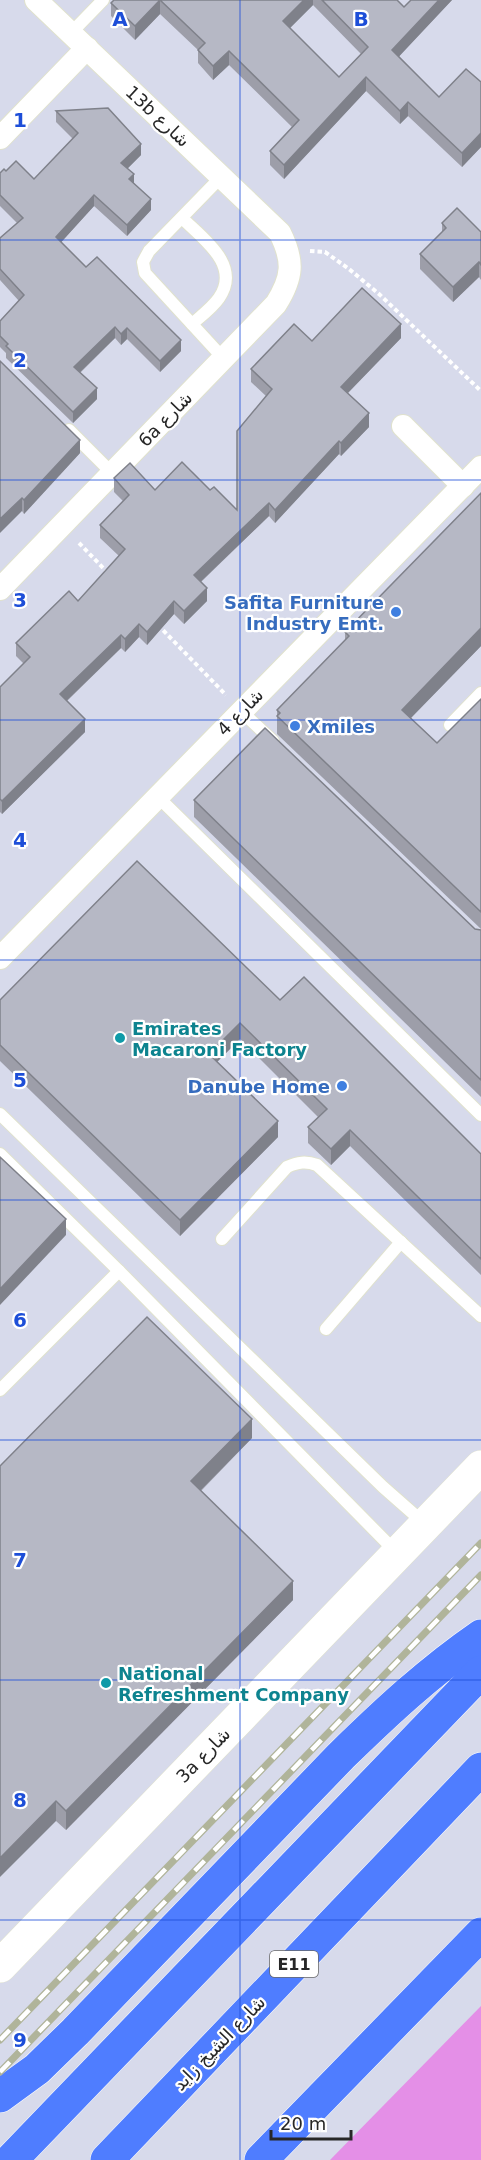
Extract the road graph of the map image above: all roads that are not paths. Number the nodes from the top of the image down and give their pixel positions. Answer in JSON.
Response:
{"nodes":[{"id":1,"x":36,"y":0,"type":"edge"},
{"id":2,"x":103,"y":0,"type":"edge"},
{"id":3,"x":79,"y":41,"type":"junction"},
{"id":4,"x":0,"y":138,"type":"edge"},
{"id":5,"x":222,"y":176,"type":"junction"},
{"id":6,"x":182,"y":218,"type":"junction"},
{"id":7,"x":284,"y":242,"type":"joint"},
{"id":8,"x":192,"y":324,"type":"junction"},
{"id":9,"x":224,"y":359,"type":"junction"},
{"id":10,"x":57,"y":418,"type":"edge"},
{"id":11,"x":403,"y":426,"type":"dead end"},
{"id":12,"x":481,"y":467,"type":"edge"},
{"id":13,"x":113,"y":474,"type":"junction"},
{"id":14,"x":463,"y":486,"type":"junction"},
{"id":15,"x":0,"y":589,"type":"edge"},
{"id":16,"x":481,"y":693,"type":"edge"},
{"id":17,"x":242,"y":711,"type":"junction"},
{"id":18,"x":450,"y":725,"type":"dead end"},
{"id":19,"x":284,"y":752,"type":"edge"},
{"id":20,"x":158,"y":797,"type":"junction"},
{"id":21,"x":0,"y":958,"type":"edge"},
{"id":22,"x":0,"y":1114,"type":"edge"},
{"id":23,"x":481,"y":1115,"type":"edge"},
{"id":24,"x":0,"y":1154,"type":"edge"},
{"id":25,"x":222,"y":1239,"type":"dead end"},
{"id":26,"x":401,"y":1242,"type":"junction"},
{"id":27,"x":119,"y":1271,"type":"junction"},
{"id":28,"x":481,"y":1316,"type":"edge"},
{"id":29,"x":326,"y":1329,"type":"dead end"},
{"id":30,"x":0,"y":1390,"type":"edge"},
{"id":31,"x":481,"y":1467,"type":"edge"},
{"id":32,"x":426,"y":1525,"type":"junction"},
{"id":33,"x":398,"y":1554,"type":"junction"},
{"id":34,"x":481,"y":1636,"type":"edge"},
{"id":35,"x":481,"y":1672,"type":"edge"},
{"id":36,"x":481,"y":1769,"type":"edge"},
{"id":37,"x":481,"y":1934,"type":"edge"},
{"id":38,"x":0,"y":1966,"type":"edge"},
{"id":39,"x":0,"y":2096,"type":"edge"},
{"id":40,"x":11,"y":2160,"type":"edge"},
{"id":41,"x":107,"y":2160,"type":"edge"},
{"id":42,"x":261,"y":2160,"type":"edge"}],
"edges":[{"from":1,"to":3,"type":"street","name":"13b شارع"},
{"from":2,"to":3,"type":"lane"},
{"from":3,"to":4,"type":"street"},
{"from":3,"to":5,"type":"street","name":"13b شارع"},
{"from":5,"to":6,"type":"lane"},
{"from":5,"to":7,"type":"street","name":"13b شارع"},
{"from":6,"to":8,"type":"lane"},
{"from":6,"to":8,"type":"lane"},
{"from":7,"to":9,"type":"street","name":"6a شارع"},
{"from":8,"to":9,"type":"lane"},
{"from":9,"to":13,"type":"street","name":"6a شارع"},
{"from":10,"to":13,"type":"lane"},
{"from":11,"to":14,"type":"street"},
{"from":12,"to":14,"type":"street","name":"شارع 4"},
{"from":13,"to":15,"type":"street","name":"6a شارع"},
{"from":14,"to":17,"type":"street","name":"شارع 4"},
{"from":16,"to":18,"type":"lane"},
{"from":17,"to":19,"type":"lane"},
{"from":17,"to":20,"type":"street","name":"شارع 4"},
{"from":20,"to":21,"type":"street","name":"شارع 4"},
{"from":20,"to":23,"type":"lane"},
{"from":22,"to":32,"type":"lane"},
{"from":24,"to":27,"type":"lane"},
{"from":25,"to":26,"type":"lane"},
{"from":26,"to":28,"type":"lane"},
{"from":26,"to":29,"type":"lane"},
{"from":27,"to":30,"type":"lane"},
{"from":27,"to":33,"type":"lane"},
{"from":31,"to":32,"type":"street","name":"3a شارع"},
{"from":32,"to":33,"type":"street","name":"3a شارع"},
{"from":33,"to":38,"type":"street","name":"3a شارع"},
{"from":34,"to":39,"type":"highway"},
{"from":35,"to":40,"type":"highway"},
{"from":36,"to":41,"type":"highway","name":"شارع الشيخ زايد","number":"E11"},
{"from":37,"to":42,"type":"highway"}]}
